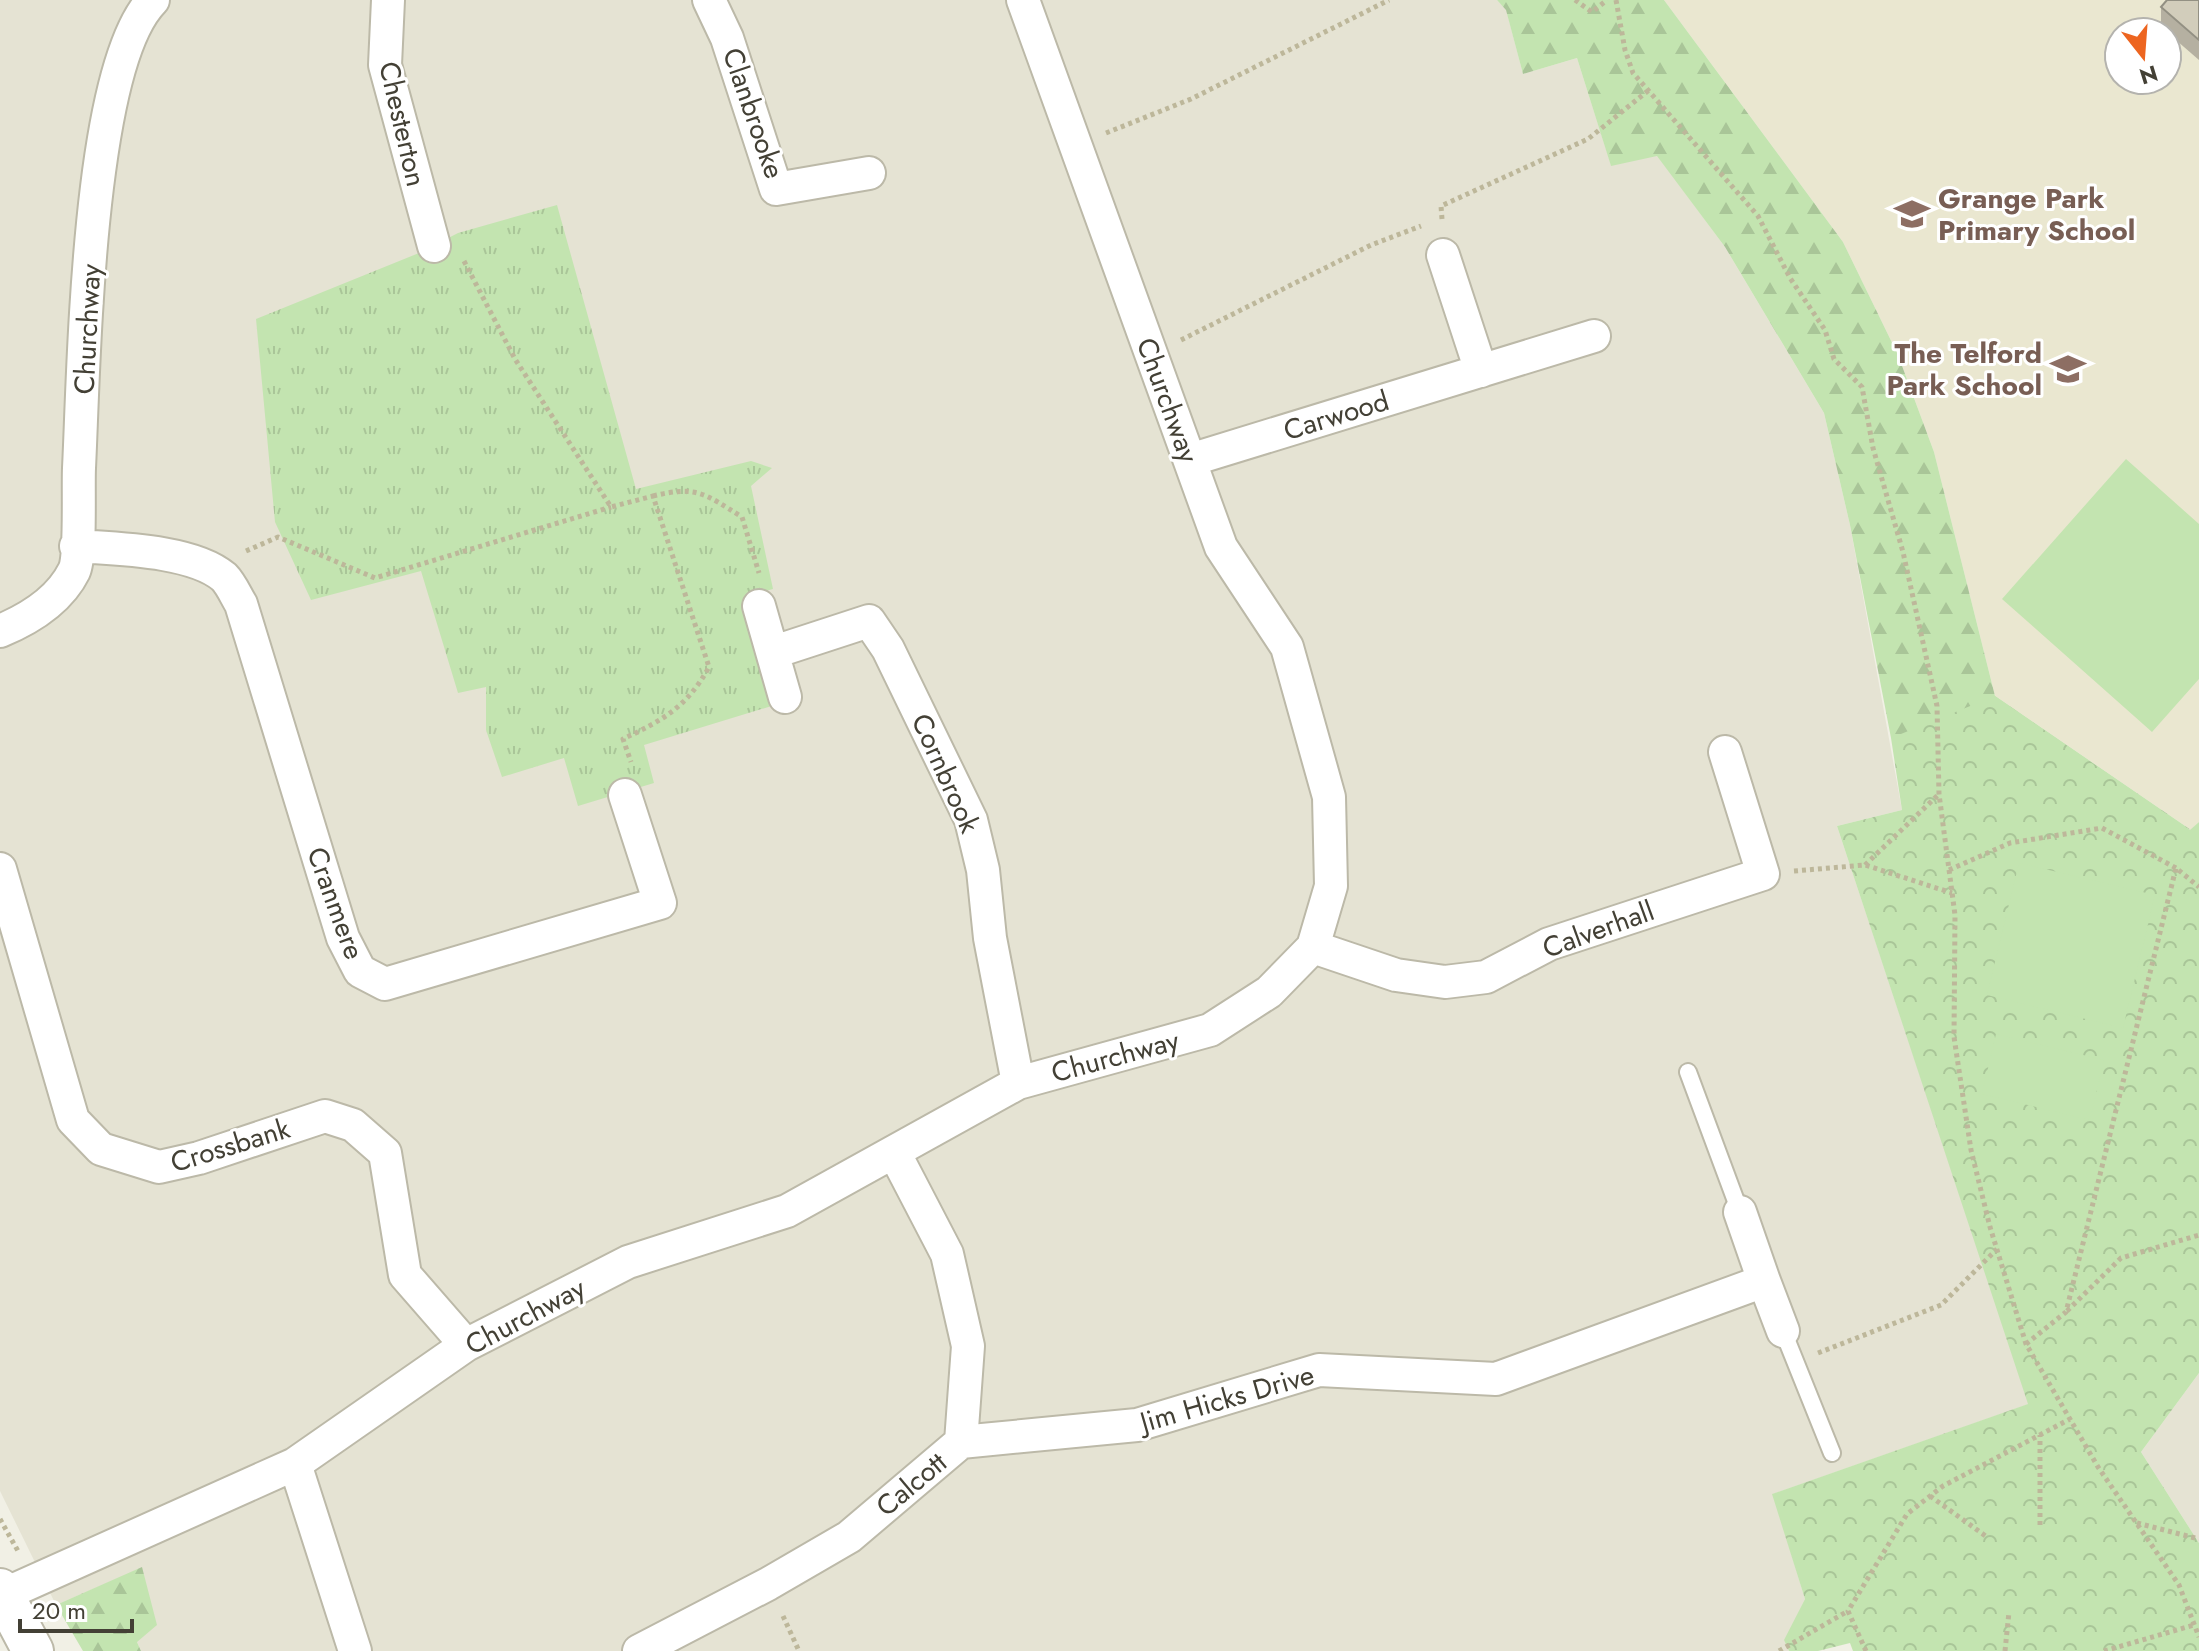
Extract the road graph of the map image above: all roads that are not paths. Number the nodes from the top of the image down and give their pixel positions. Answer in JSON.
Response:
{"nodes":[{"id":1,"x":153,"y":0,"type":"edge"},
{"id":2,"x":388,"y":0,"type":"edge"},
{"id":3,"x":709,"y":0,"type":"edge"},
{"id":4,"x":1023,"y":0,"type":"edge"},
{"id":5,"x":869,"y":173,"type":"dead end"},
{"id":6,"x":434,"y":246,"type":"road end"},
{"id":7,"x":1443,"y":255,"type":"dead end"},
{"id":8,"x":1594,"y":336,"type":"dead end"},
{"id":9,"x":1481,"y":371,"type":"junction"},
{"id":10,"x":1190,"y":460,"type":"junction"},
{"id":11,"x":76,"y":546,"type":"junction"},
{"id":12,"x":759,"y":606,"type":"road end"},
{"id":13,"x":0,"y":631,"type":"edge"},
{"id":14,"x":774,"y":652,"type":"junction"},
{"id":15,"x":785,"y":697,"type":"dead end"},
{"id":16,"x":1725,"y":752,"type":"dead end"},
{"id":17,"x":625,"y":795,"type":"road end"},
{"id":18,"x":0,"y":869,"type":"edge"},
{"id":19,"x":1313,"y":947,"type":"junction"},
{"id":20,"x":1688,"y":1072,"type":"dead end"},
{"id":21,"x":1018,"y":1083,"type":"junction"},
{"id":22,"x":895,"y":1154,"type":"junction"},
{"id":23,"x":1740,"y":1212,"type":"joint"},
{"id":24,"x":1764,"y":1281,"type":"junction"},
{"id":25,"x":1783,"y":1331,"type":"joint"},
{"id":26,"x":466,"y":1345,"type":"junction"},
{"id":27,"x":961,"y":1442,"type":"junction"},
{"id":28,"x":1832,"y":1453,"type":"dead end"},
{"id":29,"x":295,"y":1464,"type":"junction"},
{"id":30,"x":2,"y":1592,"type":"edge"},
{"id":31,"x":33,"y":1651,"type":"edge"},
{"id":32,"x":355,"y":1651,"type":"edge"},
{"id":33,"x":639,"y":1651,"type":"edge"}],
"edges":[{"from":1,"to":11,"type":"street","name":"Churchway"},
{"from":2,"to":6,"type":"street","name":"Chesterton"},
{"from":3,"to":5,"type":"street","name":"Clanbrooke"},
{"from":4,"to":10,"type":"street","name":"Churchway"},
{"from":7,"to":9,"type":"street"},
{"from":8,"to":9,"type":"street","name":"Carwood"},
{"from":9,"to":10,"type":"street","name":"Carwood"},
{"from":10,"to":19,"type":"street","name":"Churchway"},
{"from":11,"to":13,"type":"street","name":"Churchway"},
{"from":11,"to":17,"type":"street","name":"Cranmere"},
{"from":12,"to":14,"type":"street"},
{"from":14,"to":15,"type":"street"},
{"from":14,"to":21,"type":"street","name":"Cornbrook"},
{"from":16,"to":19,"type":"street","name":"Calverhall"},
{"from":18,"to":26,"type":"street","name":"Crossbank"},
{"from":19,"to":21,"type":"street","name":"Churchway"},
{"from":20,"to":23,"type":"lane"},
{"from":21,"to":22,"type":"street","name":"Churchway"},
{"from":22,"to":26,"type":"street","name":"Churchway"},
{"from":22,"to":27,"type":"street","name":"Calcott"},
{"from":23,"to":24,"type":"street"},
{"from":24,"to":25,"type":"street"},
{"from":24,"to":27,"type":"street","name":"Jim Hicks Drive"},
{"from":25,"to":28,"type":"lane"},
{"from":26,"to":29,"type":"street","name":"Churchway"},
{"from":27,"to":33,"type":"street","name":"Calcott"},
{"from":29,"to":30,"type":"street","name":"Churchway"},
{"from":29,"to":32,"type":"street"},
{"from":30,"to":31,"type":"street"}]}
